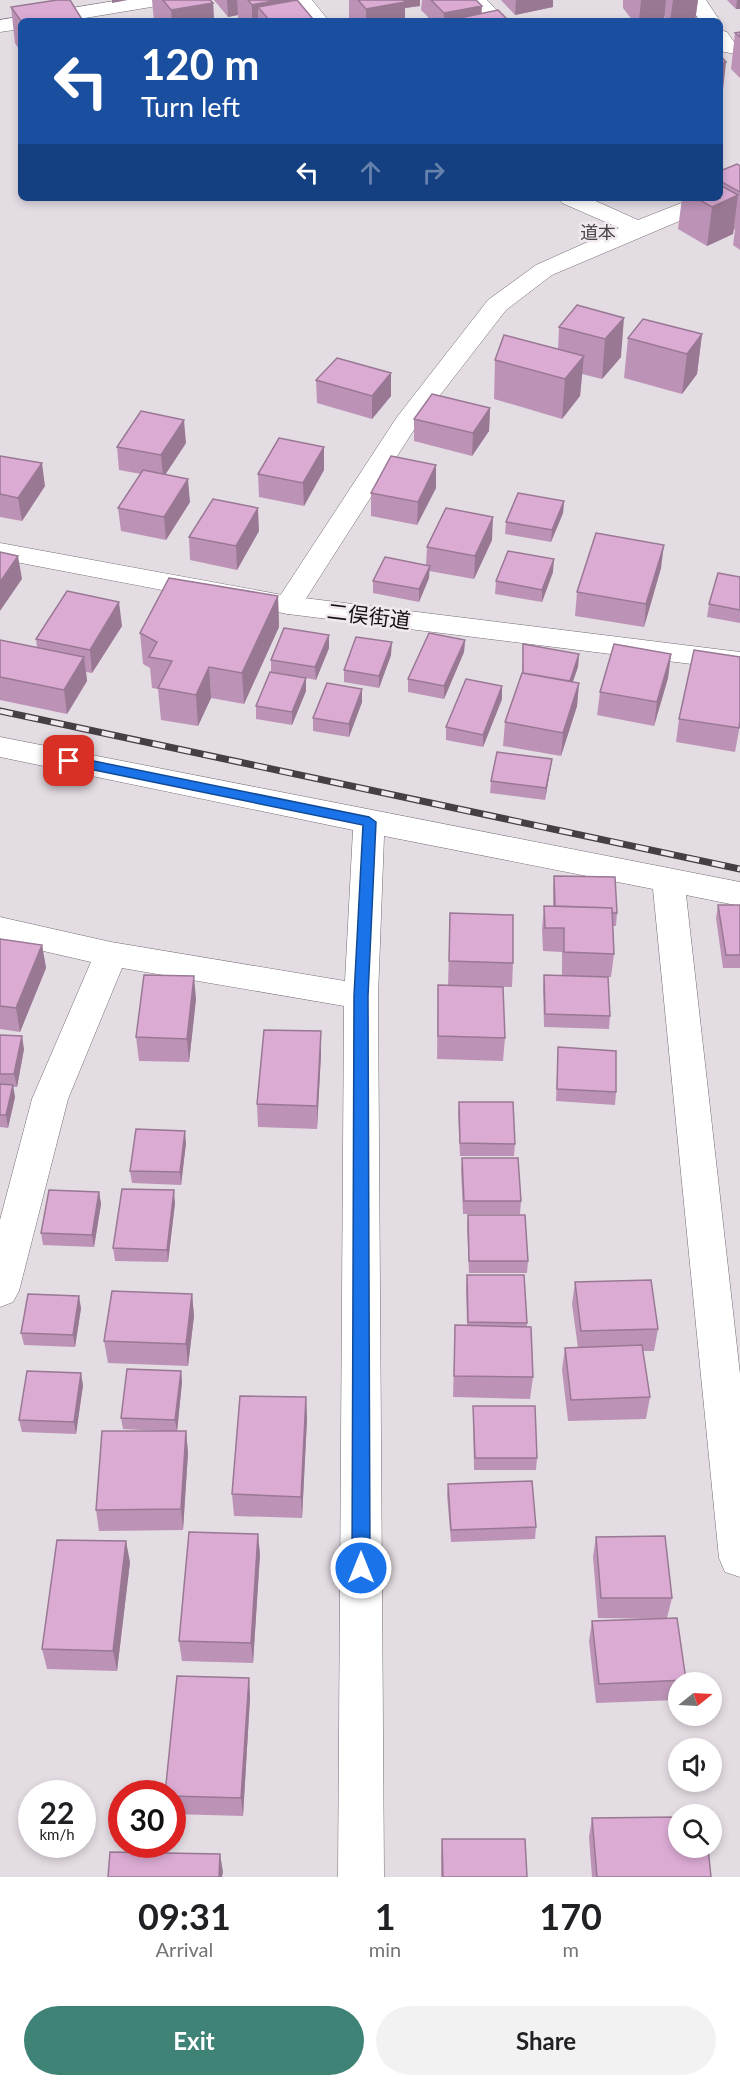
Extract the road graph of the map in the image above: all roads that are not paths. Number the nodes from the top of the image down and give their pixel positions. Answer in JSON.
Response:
{"nodes":[{"id":1,"x":157,"y":0,"type":"edge"},
{"id":2,"x":301,"y":0,"type":"edge"},
{"id":3,"x":475,"y":0,"type":"edge"},
{"id":4,"x":696,"y":0,"type":"edge"},
{"id":5,"x":48,"y":18,"type":"edge"},
{"id":6,"x":316,"y":18,"type":"edge"},
{"id":7,"x":493,"y":18,"type":"edge"},
{"id":8,"x":708,"y":18,"type":"edge"},
{"id":9,"x":18,"y":23,"type":"edge"},
{"id":10,"x":0,"y":26,"type":"edge"},
{"id":11,"x":723,"y":41,"type":"edge"},
{"id":12,"x":740,"y":49,"type":"edge"},
{"id":13,"x":577,"y":201,"type":"edge"},
{"id":14,"x":697,"y":201,"type":"edge"},
{"id":15,"x":638,"y":228,"type":"junction"},
{"id":16,"x":0,"y":551,"type":"edge"},
{"id":17,"x":288,"y":606,"type":"junction"},
{"id":18,"x":740,"y":661,"type":"edge"},
{"id":19,"x":0,"y":747,"type":"edge"},
{"id":20,"x":369,"y":822,"type":"junction"},
{"id":21,"x":668,"y":880,"type":"junction"},
{"id":22,"x":740,"y":894,"type":"edge"},
{"id":23,"x":0,"y":929,"type":"edge"},
{"id":24,"x":111,"y":954,"type":"junction"},
{"id":25,"x":361,"y":996,"type":"junction"},
{"id":26,"x":0,"y":1291,"type":"edge"},
{"id":27,"x":740,"y":1558,"type":"edge"},
{"id":28,"x":361,"y":1877,"type":"edge"}],
"edges":[{"from":1,"to":5,"type":"street"},
{"from":2,"to":6,"type":"street"},
{"from":3,"to":7,"type":"street"},
{"from":4,"to":8,"type":"street"},
{"from":9,"to":10,"type":"street"},
{"from":11,"to":12,"type":"street"},
{"from":13,"to":15,"type":"street"},
{"from":14,"to":15,"type":"street"},
{"from":15,"to":17,"type":"street"},
{"from":16,"to":17,"type":"street","name":"二俣街道"},
{"from":17,"to":18,"type":"street","name":"二俣街道"},
{"from":19,"to":20,"type":"street"},
{"from":20,"to":21,"type":"street"},
{"from":20,"to":25,"type":"street"},
{"from":21,"to":22,"type":"street"},
{"from":21,"to":27,"type":"street"},
{"from":23,"to":24,"type":"street"},
{"from":24,"to":25,"type":"street"},
{"from":24,"to":26,"type":"street"},
{"from":25,"to":28,"type":"street"}]}
